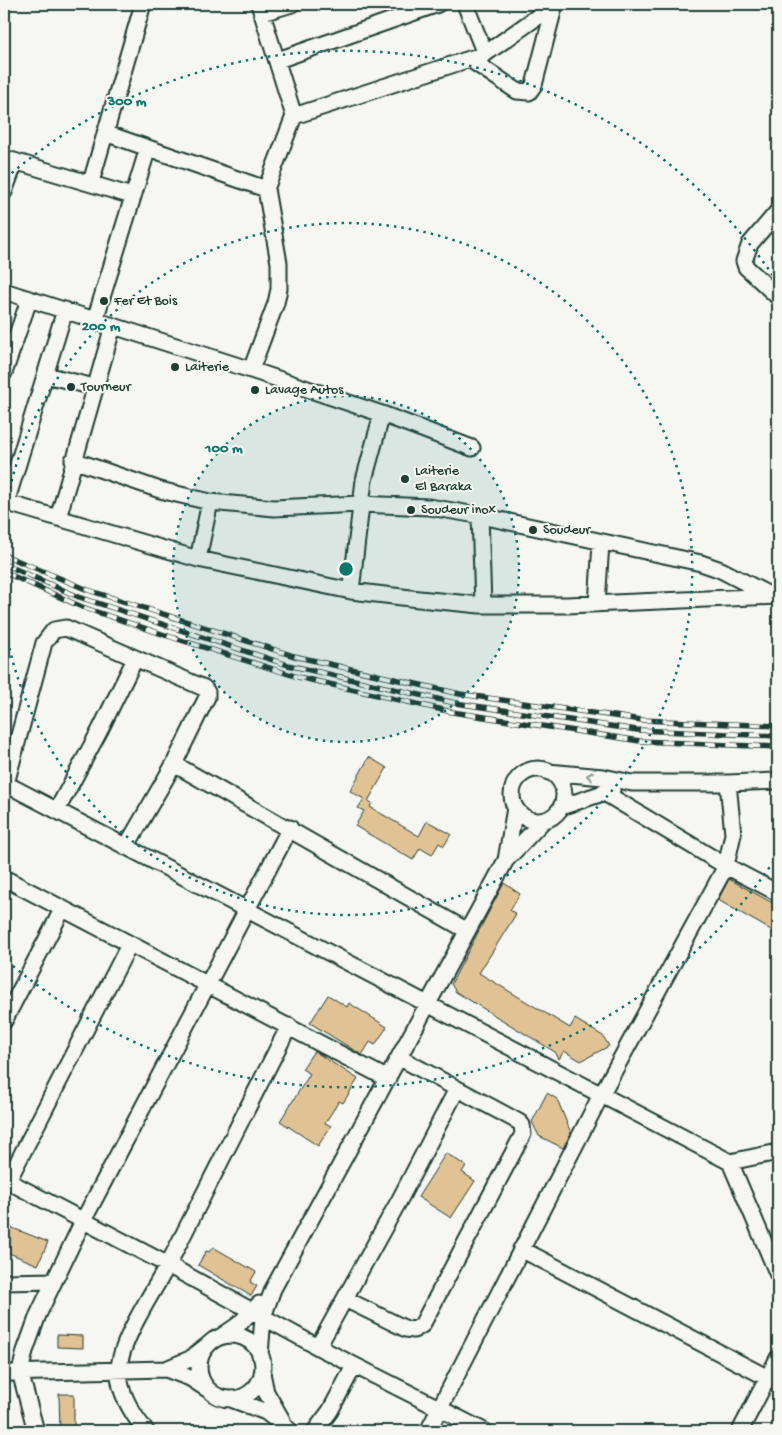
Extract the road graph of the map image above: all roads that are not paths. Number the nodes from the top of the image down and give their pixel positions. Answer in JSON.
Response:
{"nodes":[{"id":1,"x":143,"y":4,"type":"edge"},
{"id":2,"x":292,"y":4,"type":"edge"},
{"id":3,"x":438,"y":4,"type":"edge"},
{"id":4,"x":465,"y":4,"type":"edge"},
{"id":5,"x":555,"y":4,"type":"edge"},
{"id":6,"x":260,"y":9,"type":"edge"},
{"id":7,"x":478,"y":57,"type":"junction"},
{"id":8,"x":278,"y":60,"type":"junction"},
{"id":9,"x":294,"y":116,"type":"junction"},
{"id":10,"x":105,"y":133,"type":"junction"},
{"id":11,"x":148,"y":148,"type":"junction"},
{"id":12,"x":9,"y":160,"type":"edge"},
{"id":13,"x":91,"y":182,"type":"junction"},
{"id":14,"x":266,"y":189,"type":"junction"},
{"id":15,"x":4,"y":192,"type":"edge"},
{"id":16,"x":132,"y":196,"type":"junction"},
{"id":17,"x":778,"y":211,"type":"edge"},
{"id":18,"x":4,"y":291,"type":"edge"},
{"id":19,"x":778,"y":297,"type":"edge"},
{"id":20,"x":29,"y":300,"type":"junction"},
{"id":21,"x":66,"y":310,"type":"junction"},
{"id":22,"x":95,"y":320,"type":"junction"},
{"id":23,"x":113,"y":326,"type":"junction"},
{"id":24,"x":251,"y":370,"type":"junction"},
{"id":25,"x":4,"y":373,"type":"edge"},
{"id":26,"x":46,"y":375,"type":"junction"},
{"id":27,"x":94,"y":387,"type":"junction"},
{"id":28,"x":382,"y":414,"type":"junction"},
{"id":29,"x":472,"y":448,"type":"dead end"},
{"id":30,"x":73,"y":460,"type":"junction"},
{"id":31,"x":210,"y":502,"type":"junction"},
{"id":32,"x":5,"y":503,"type":"edge"},
{"id":33,"x":360,"y":504,"type":"junction"},
{"id":34,"x":480,"y":515,"type":"junction"},
{"id":35,"x":58,"y":518,"type":"junction"},
{"id":36,"x":601,"y":543,"type":"junction"},
{"id":37,"x":198,"y":559,"type":"junction"},
{"id":38,"x":351,"y":590,"type":"junction"},
{"id":39,"x":775,"y":596,"type":"edge"},
{"id":40,"x":597,"y":604,"type":"junction"},
{"id":41,"x":483,"y":605,"type":"junction"},
{"id":42,"x":135,"y":659,"type":"junction"},
{"id":43,"x":174,"y":764,"type":"junction"},
{"id":44,"x":548,"y":772,"type":"junction"},
{"id":45,"x":778,"y":781,"type":"edge"},
{"id":46,"x":632,"y":783,"type":"junction"},
{"id":47,"x":728,"y":783,"type":"junction"},
{"id":48,"x":5,"y":787,"type":"edge"},
{"id":49,"x":603,"y":792,"type":"junction"},
{"id":50,"x":561,"y":807,"type":"junction"},
{"id":51,"x":515,"y":808,"type":"junction"},
{"id":52,"x":57,"y":810,"type":"junction"},
{"id":53,"x":543,"y":821,"type":"junction"},
{"id":54,"x":290,"y":828,"type":"junction"},
{"id":55,"x":126,"y":847,"type":"junction"},
{"id":56,"x":506,"y":860,"type":"junction"},
{"id":57,"x":726,"y":866,"type":"junction"},
{"id":58,"x":4,"y":878,"type":"edge"},
{"id":59,"x":778,"y":893,"type":"edge"},
{"id":60,"x":62,"y":910,"type":"junction"},
{"id":61,"x":248,"y":910,"type":"junction"},
{"id":62,"x":466,"y":930,"type":"junction"},
{"id":63,"x":129,"y":945,"type":"junction"},
{"id":64,"x":209,"y":985,"type":"junction"},
{"id":65,"x":429,"y":1003,"type":"junction"},
{"id":66,"x":4,"y":1021,"type":"edge"},
{"id":67,"x":289,"y":1026,"type":"junction"},
{"id":68,"x":400,"y":1058,"type":"junction"},
{"id":69,"x":388,"y":1079,"type":"junction"},
{"id":70,"x":457,"y":1089,"type":"junction"},
{"id":71,"x":601,"y":1095,"type":"junction"},
{"id":72,"x":778,"y":1152,"type":"edge"},
{"id":73,"x":730,"y":1162,"type":"junction"},
{"id":74,"x":6,"y":1180,"type":"edge"},
{"id":75,"x":83,"y":1221,"type":"junction"},
{"id":76,"x":521,"y":1249,"type":"junction"},
{"id":77,"x":168,"y":1265,"type":"junction"},
{"id":78,"x":778,"y":1274,"type":"edge"},
{"id":79,"x":54,"y":1281,"type":"junction"},
{"id":80,"x":4,"y":1282,"type":"edge"},
{"id":81,"x":345,"y":1299,"type":"junction"},
{"id":82,"x":257,"y":1314,"type":"junction"},
{"id":83,"x":222,"y":1336,"type":"junction"},
{"id":84,"x":208,"y":1345,"type":"junction"},
{"id":85,"x":318,"y":1347,"type":"junction"},
{"id":86,"x":260,"y":1354,"type":"junction"},
{"id":87,"x":778,"y":1358,"type":"edge"},
{"id":88,"x":354,"y":1366,"type":"junction"},
{"id":89,"x":166,"y":1369,"type":"junction"},
{"id":90,"x":118,"y":1371,"type":"junction"},
{"id":91,"x":20,"y":1372,"type":"junction"},
{"id":92,"x":4,"y":1373,"type":"edge"},
{"id":93,"x":262,"y":1373,"type":"junction"},
{"id":94,"x":768,"y":1378,"type":"junction"},
{"id":95,"x":209,"y":1390,"type":"junction"},
{"id":96,"x":231,"y":1399,"type":"junction"},
{"id":97,"x":440,"y":1408,"type":"junction"},
{"id":98,"x":289,"y":1430,"type":"edge"},
{"id":99,"x":36,"y":1431,"type":"edge"},
{"id":100,"x":146,"y":1431,"type":"edge"},
{"id":101,"x":315,"y":1431,"type":"edge"},
{"id":102,"x":428,"y":1431,"type":"edge"},
{"id":103,"x":484,"y":1431,"type":"edge"},
{"id":104,"x":740,"y":1431,"type":"edge"}],
"edges":[{"from":1,"to":10,"type":"street"},
{"from":2,"to":6,"type":"street"},
{"from":3,"to":8,"type":"street"},
{"from":4,"to":7,"type":"street"},
{"from":5,"to":7,"type":"street"},
{"from":5,"to":7,"type":"street"},
{"from":6,"to":8,"type":"street"},
{"from":7,"to":9,"type":"street"},
{"from":8,"to":9,"type":"street"},
{"from":9,"to":14,"type":"street"},
{"from":10,"to":11,"type":"street"},
{"from":10,"to":13,"type":"street"},
{"from":11,"to":14,"type":"street"},
{"from":11,"to":16,"type":"street"},
{"from":12,"to":13,"type":"street"},
{"from":12,"to":15,"type":"street"},
{"from":13,"to":16,"type":"street"},
{"from":14,"to":24,"type":"street"},
{"from":16,"to":22,"type":"street"},
{"from":17,"to":19,"type":"street"},
{"from":18,"to":20,"type":"street"},
{"from":20,"to":21,"type":"street"},
{"from":20,"to":25,"type":"street"},
{"from":21,"to":22,"type":"street"},
{"from":21,"to":26,"type":"street"},
{"from":22,"to":23,"type":"street"},
{"from":23,"to":24,"type":"street"},
{"from":23,"to":27,"type":"street"},
{"from":24,"to":28,"type":"street"},
{"from":26,"to":27,"type":"street"},
{"from":26,"to":32,"type":"street"},
{"from":27,"to":30,"type":"street"},
{"from":28,"to":29,"type":"street"},
{"from":28,"to":33,"type":"street"},
{"from":30,"to":31,"type":"street"},
{"from":30,"to":35,"type":"street"},
{"from":31,"to":33,"type":"street"},
{"from":31,"to":37,"type":"street"},
{"from":32,"to":35,"type":"street"},
{"from":33,"to":34,"type":"street"},
{"from":33,"to":38,"type":"street"},
{"from":34,"to":36,"type":"street"},
{"from":34,"to":41,"type":"street"},
{"from":35,"to":37,"type":"street"},
{"from":36,"to":39,"type":"street"},
{"from":36,"to":40,"type":"street"},
{"from":37,"to":38,"type":"street"},
{"from":38,"to":41,"type":"street"},
{"from":39,"to":40,"type":"street"},
{"from":40,"to":41,"type":"street"},
{"from":42,"to":43,"type":"street"},
{"from":42,"to":48,"type":"street"},
{"from":42,"to":52,"type":"street"},
{"from":43,"to":54,"type":"street"},
{"from":43,"to":55,"type":"street"},
{"from":46,"to":44,"type":"street","one_way":true},
{"from":44,"to":50,"type":"street"},
{"from":44,"to":51,"type":"street"},
{"from":45,"to":47,"type":"street"},
{"from":46,"to":47,"type":"street"},
{"from":46,"to":49,"type":"street"},
{"from":47,"to":57,"type":"street"},
{"from":48,"to":52,"type":"street"},
{"from":49,"to":50,"type":"street"},
{"from":49,"to":57,"type":"street"},
{"from":50,"to":53,"type":"street"},
{"from":51,"to":53,"type":"street"},
{"from":51,"to":56,"type":"street"},
{"from":52,"to":55,"type":"street"},
{"from":53,"to":56,"type":"street"},
{"from":54,"to":61,"type":"street"},
{"from":54,"to":62,"type":"street"},
{"from":55,"to":61,"type":"street"},
{"from":56,"to":62,"type":"street"},
{"from":57,"to":59,"type":"street"},
{"from":57,"to":71,"type":"street"},
{"from":58,"to":60,"type":"street"},
{"from":60,"to":63,"type":"street"},
{"from":60,"to":66,"type":"street"},
{"from":61,"to":64,"type":"street"},
{"from":61,"to":65,"type":"street"},
{"from":62,"to":65,"type":"street"},
{"from":63,"to":64,"type":"street"},
{"from":63,"to":74,"type":"street"},
{"from":64,"to":67,"type":"street"},
{"from":64,"to":75,"type":"street"},
{"from":65,"to":68,"type":"street"},
{"from":65,"to":71,"type":"street"},
{"from":67,"to":69,"type":"street"},
{"from":67,"to":77,"type":"street"},
{"from":68,"to":69,"type":"street"},
{"from":68,"to":70,"type":"street"},
{"from":69,"to":82,"type":"street"},
{"from":70,"to":81,"type":"street"},
{"from":70,"to":81,"type":"street"},
{"from":71,"to":73,"type":"street"},
{"from":71,"to":76,"type":"street"},
{"from":72,"to":73,"type":"street"},
{"from":73,"to":78,"type":"street"},
{"from":74,"to":75,"type":"street"},
{"from":75,"to":77,"type":"street"},
{"from":75,"to":79,"type":"street"},
{"from":76,"to":94,"type":"street"},
{"from":76,"to":97,"type":"street"},
{"from":77,"to":82,"type":"street"},
{"from":77,"to":90,"type":"street"},
{"from":79,"to":80,"type":"street"},
{"from":79,"to":91,"type":"street"},
{"from":81,"to":85,"type":"street"},
{"from":82,"to":83,"type":"street"},
{"from":82,"to":85,"type":"street"},
{"from":82,"to":86,"type":"street"},
{"from":83,"to":84,"type":"street"},
{"from":83,"to":86,"type":"street"},
{"from":84,"to":89,"type":"street"},
{"from":84,"to":95,"type":"street"},
{"from":85,"to":88,"type":"street"},
{"from":86,"to":93,"type":"street"},
{"from":87,"to":94,"type":"street"},
{"from":88,"to":97,"type":"street"},
{"from":88,"to":101,"type":"street"},
{"from":89,"to":90,"type":"street"},
{"from":89,"to":95,"type":"street"},
{"from":90,"to":91,"type":"street"},
{"from":90,"to":100,"type":"street"},
{"from":91,"to":92,"type":"street"},
{"from":91,"to":99,"type":"street"},
{"from":93,"to":96,"type":"street"},
{"from":93,"to":98,"type":"street"},
{"from":94,"to":104,"type":"street"},
{"from":95,"to":96,"type":"street"},
{"from":96,"to":98,"type":"street"},
{"from":97,"to":102,"type":"street"},
{"from":97,"to":103,"type":"street"}]}
